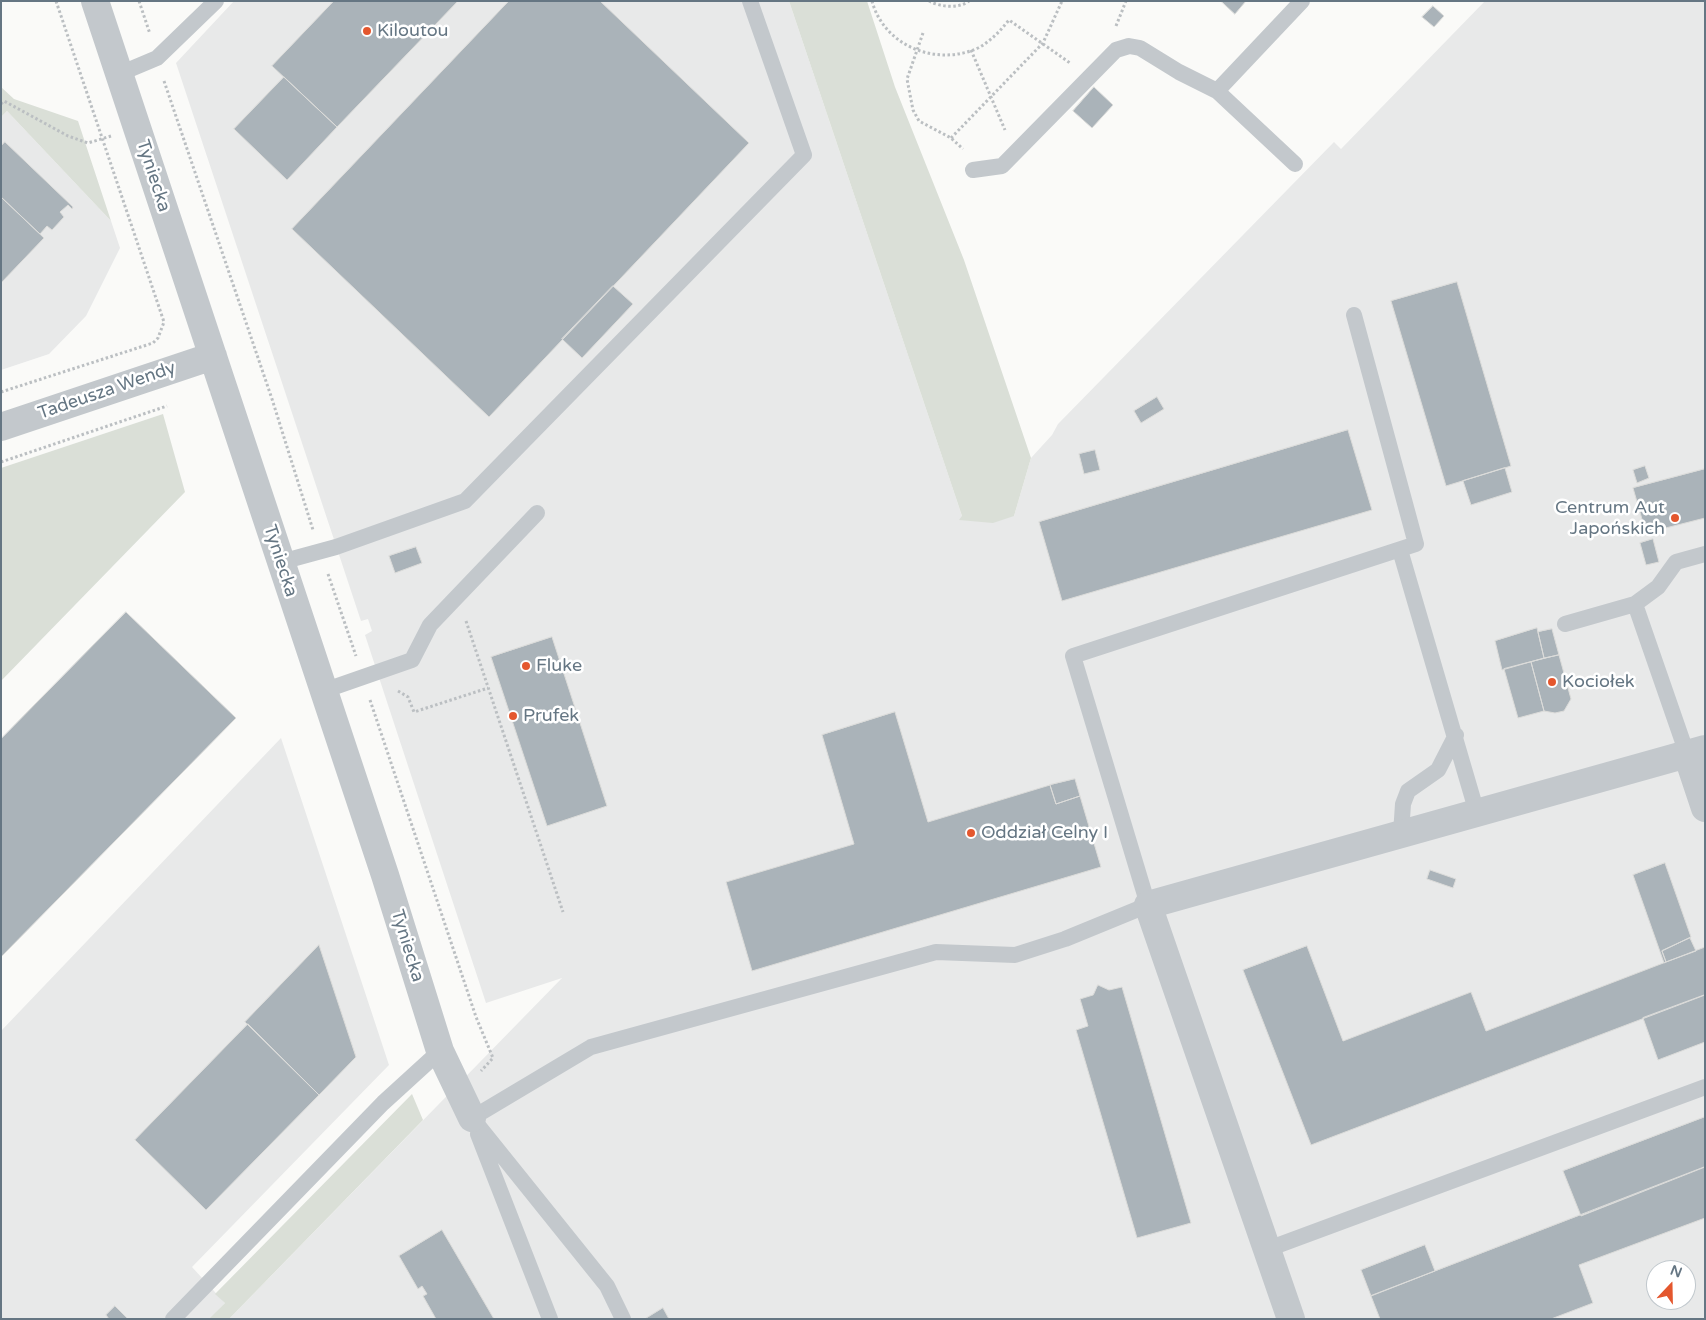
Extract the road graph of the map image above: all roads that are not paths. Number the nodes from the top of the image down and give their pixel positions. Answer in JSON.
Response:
{"nodes":[{"id":1,"x":95,"y":1,"type":"edge"},
{"id":2,"x":216,"y":1,"type":"edge"},
{"id":3,"x":750,"y":1,"type":"edge"},
{"id":4,"x":1302,"y":1,"type":"edge"},
{"id":5,"x":119,"y":74,"type":"junction"},
{"id":6,"x":1217,"y":91,"type":"junction"},
{"id":7,"x":1295,"y":164,"type":"dead end"},
{"id":8,"x":974,"y":170,"type":"road end"},
{"id":9,"x":1354,"y":315,"type":"dead end"},
{"id":10,"x":213,"y":356,"type":"junction"},
{"id":11,"x":1,"y":427,"type":"edge"},
{"id":12,"x":537,"y":513,"type":"dead end"},
{"id":13,"x":1400,"y":550,"type":"junction"},
{"id":14,"x":1705,"y":554,"type":"edge"},
{"id":15,"x":281,"y":562,"type":"junction"},
{"id":16,"x":1635,"y":604,"type":"junction"},
{"id":17,"x":1565,"y":624,"type":"dead end"},
{"id":18,"x":323,"y":691,"type":"junction"},
{"id":19,"x":1456,"y":735,"type":"junction"},
{"id":20,"x":1696,"y":752,"type":"edge"},
{"id":21,"x":1705,"y":808,"type":"edge"},
{"id":22,"x":1477,"y":813,"type":"junction"},
{"id":23,"x":1400,"y":834,"type":"junction"},
{"id":24,"x":1148,"y":905,"type":"junction"},
{"id":25,"x":440,"y":1050,"type":"junction"},
{"id":26,"x":1705,"y":1086,"type":"edge"},
{"id":27,"x":472,"y":1118,"type":"junction"},
{"id":28,"x":1268,"y":1249,"type":"junction"},
{"id":29,"x":173,"y":1319,"type":"edge"},
{"id":30,"x":550,"y":1319,"type":"edge"},
{"id":31,"x":623,"y":1319,"type":"edge"},
{"id":32,"x":1292,"y":1319,"type":"edge"}],
"edges":[{"from":1,"to":5,"type":"street","name":"Tyniecka"},
{"from":2,"to":5,"type":"lane"},
{"from":3,"to":15,"type":"lane"},
{"from":4,"to":6,"type":"lane"},
{"from":5,"to":10,"type":"street","name":"Tyniecka"},
{"from":6,"to":7,"type":"lane"},
{"from":6,"to":8,"type":"lane"},
{"from":9,"to":13,"type":"lane"},
{"from":10,"to":11,"type":"street","name":"Tadeusza Wendy"},
{"from":10,"to":15,"type":"street","name":"Tyniecka"},
{"from":12,"to":18,"type":"lane"},
{"from":13,"to":19,"type":"lane"},
{"from":13,"to":24,"type":"lane"},
{"from":14,"to":16,"type":"lane"},
{"from":15,"to":18,"type":"street","name":"Tyniecka"},
{"from":16,"to":17,"type":"lane"},
{"from":16,"to":20,"type":"lane"},
{"from":18,"to":25,"type":"street","name":"Tyniecka"},
{"from":19,"to":22,"type":"lane"},
{"from":19,"to":23,"type":"lane"},
{"from":20,"to":21,"type":"street"},
{"from":20,"to":22,"type":"street"},
{"from":22,"to":23,"type":"street"},
{"from":23,"to":24,"type":"street"},
{"from":24,"to":27,"type":"lane"},
{"from":24,"to":28,"type":"street"},
{"from":25,"to":27,"type":"street","name":"Tyniecka"},
{"from":25,"to":29,"type":"lane"},
{"from":26,"to":28,"type":"lane"},
{"from":27,"to":30,"type":"lane"},
{"from":27,"to":31,"type":"lane"},
{"from":28,"to":32,"type":"street"}]}
